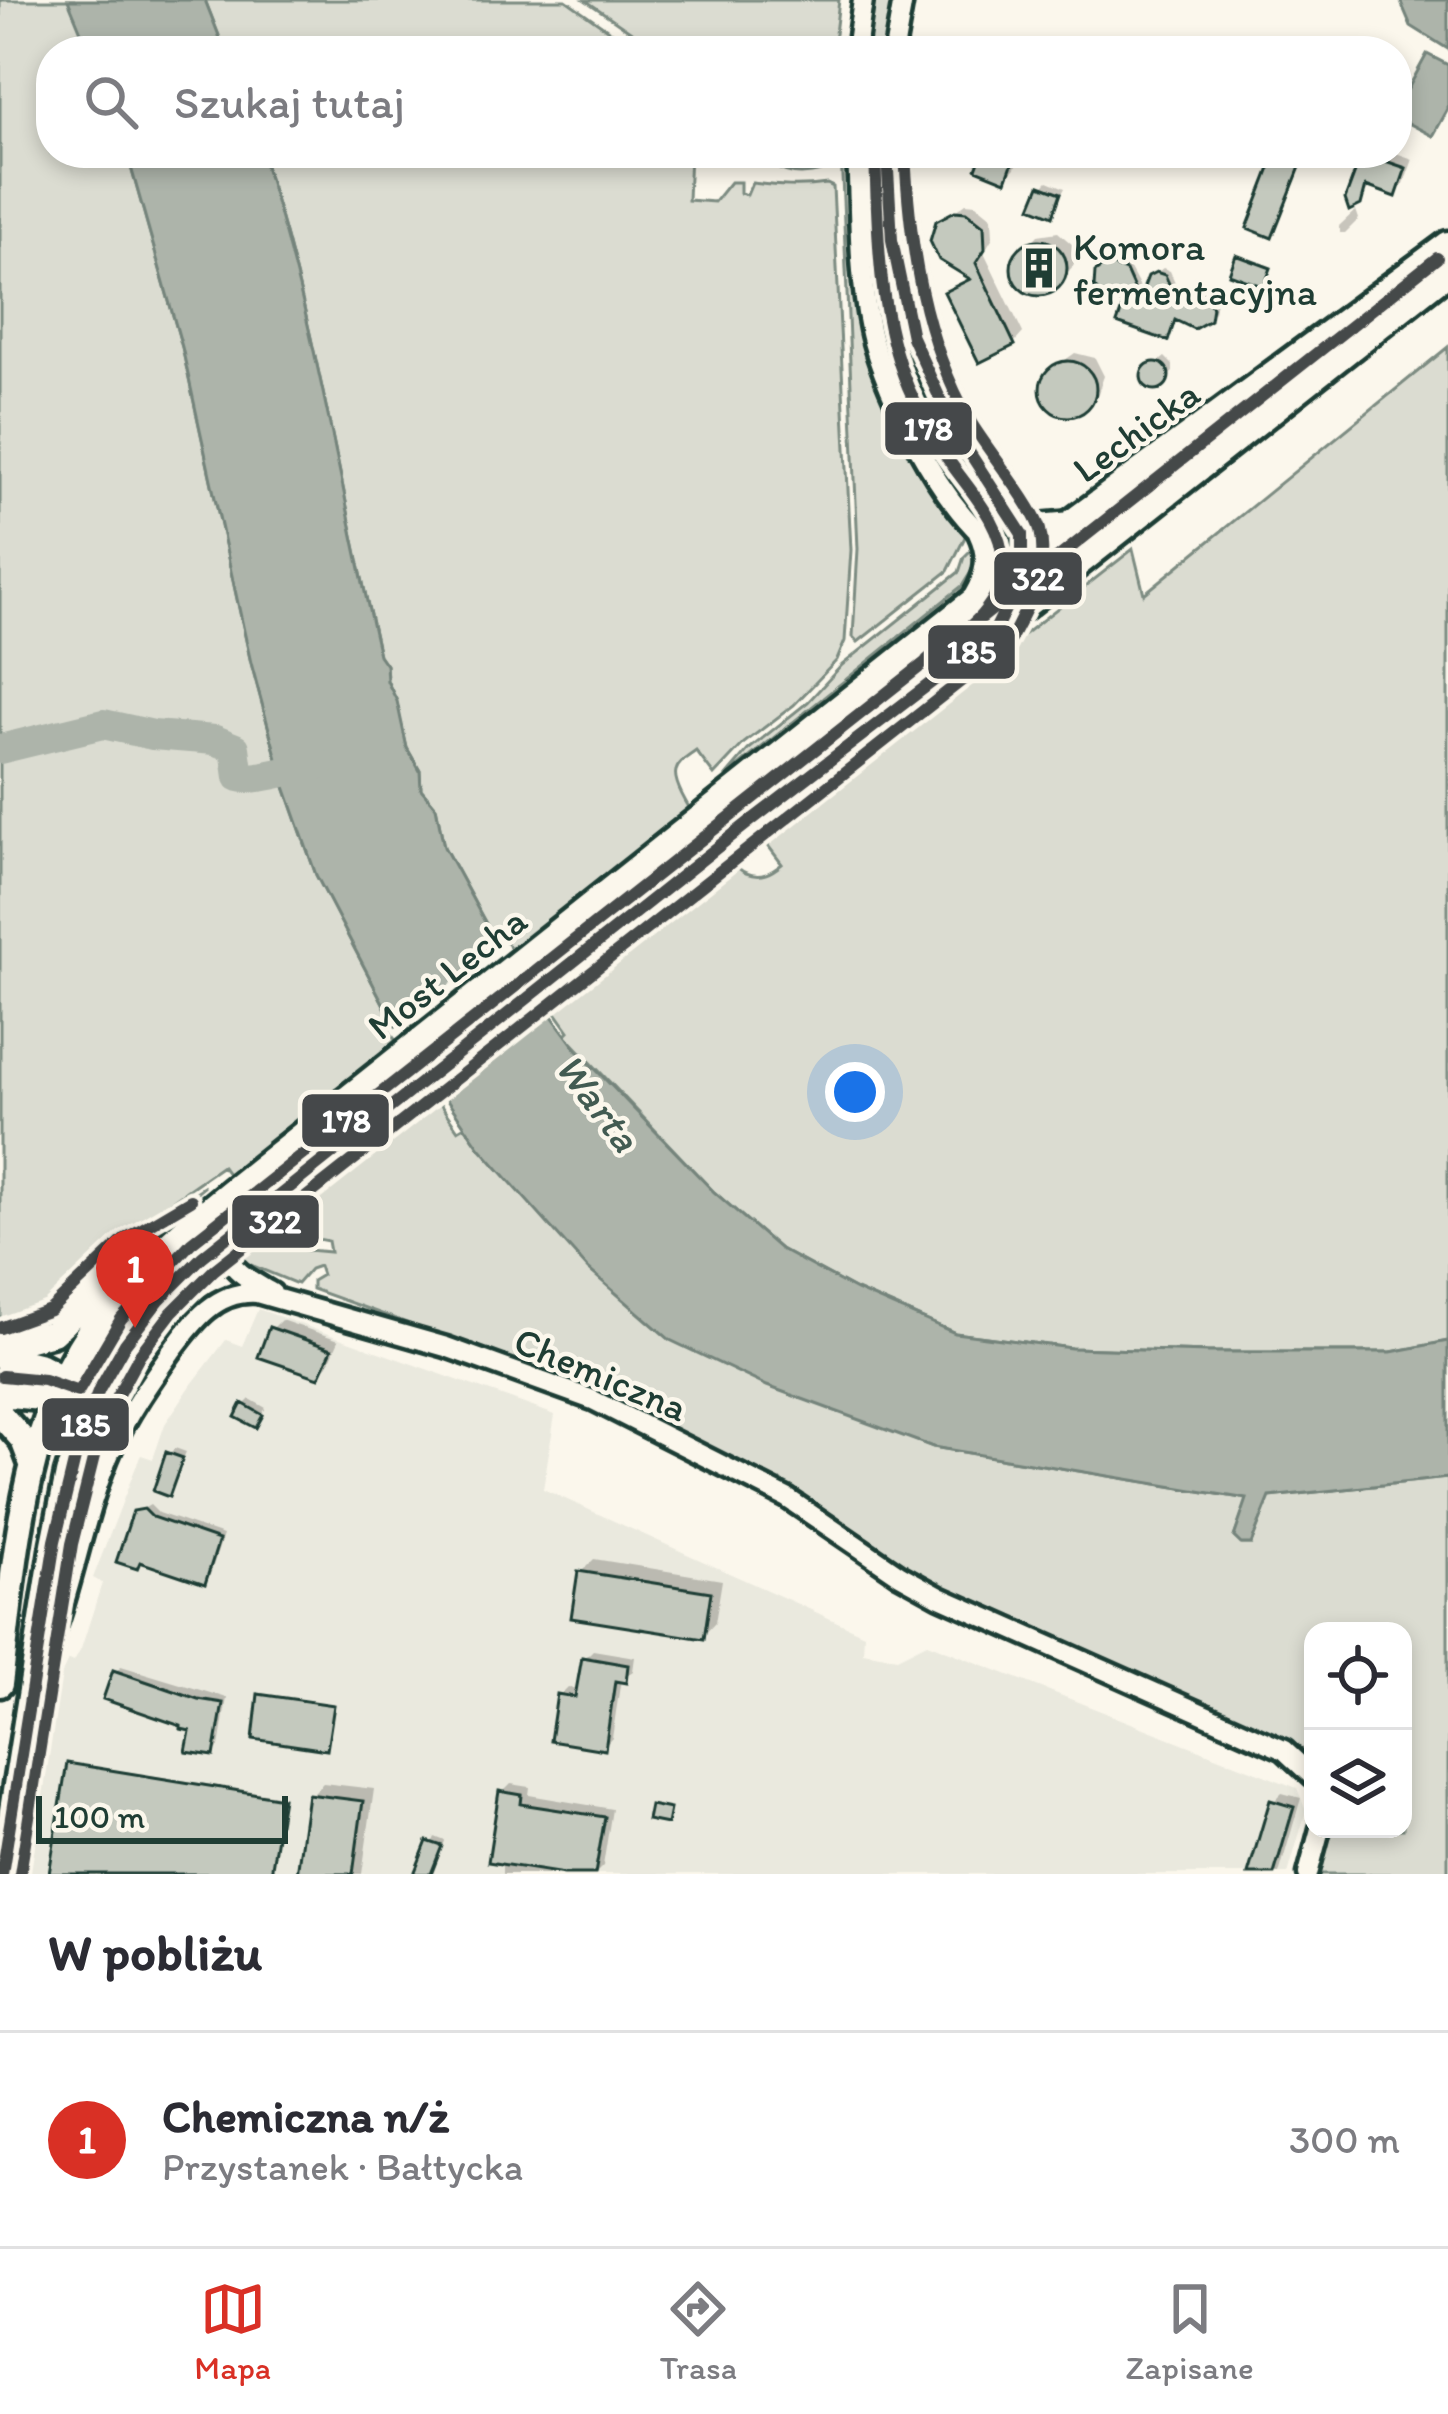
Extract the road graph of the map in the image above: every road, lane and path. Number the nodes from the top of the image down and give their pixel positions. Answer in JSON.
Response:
{"nodes":[{"id":1,"x":863,"y":0,"type":"edge"},
{"id":2,"x":903,"y":0,"type":"edge"},
{"id":3,"x":858,"y":36,"type":"edge"},
{"id":4,"x":897,"y":36,"type":"edge"},
{"id":5,"x":857,"y":168,"type":"edge"},
{"id":6,"x":888,"y":168,"type":"edge"},
{"id":7,"x":1448,"y":244,"type":"edge"},
{"id":8,"x":1448,"y":272,"type":"edge"},
{"id":9,"x":1009,"y":510,"type":"junction"},
{"id":10,"x":1073,"y":521,"type":"junction"},
{"id":11,"x":978,"y":532,"type":"junction"},
{"id":12,"x":1115,"y":537,"type":"junction"},
{"id":13,"x":1024,"y":561,"type":"junction"},
{"id":14,"x":969,"y":604,"type":"junction"},
{"id":15,"x":992,"y":636,"type":"junction"},
{"id":16,"x":702,"y":817,"type":"joint"},
{"id":17,"x":723,"y":843,"type":"joint"},
{"id":18,"x":200,"y":1216,"type":"junction"},
{"id":19,"x":228,"y":1237,"type":"junction"},
{"id":20,"x":281,"y":1299,"type":"junction"},
{"id":21,"x":0,"y":1352,"type":"edge"},
{"id":22,"x":58,"y":1389,"type":"junction"},
{"id":23,"x":0,"y":1394,"type":"edge"},
{"id":24,"x":92,"y":1405,"type":"junction"},
{"id":25,"x":0,"y":1414,"type":"edge"},
{"id":26,"x":124,"y":1424,"type":"junction"},
{"id":27,"x":32,"y":1464,"type":"junction"},
{"id":28,"x":34,"y":1681,"type":"junction"},
{"id":29,"x":0,"y":1684,"type":"edge"},
{"id":30,"x":1304,"y":1769,"type":"edge"},
{"id":31,"x":1318,"y":1838,"type":"edge"},
{"id":32,"x":2,"y":1874,"type":"edge"},
{"id":33,"x":1308,"y":1874,"type":"edge"}],
"edges":[{"from":1,"to":3,"type":"street"},
{"from":2,"to":4,"type":"street"},
{"from":5,"to":11,"type":"street"},
{"from":6,"to":9,"type":"street"},
{"from":7,"to":10,"type":"main road","name":"Lechicka"},
{"from":8,"to":12,"type":"main road","name":"Lechicka"},
{"from":9,"to":10,"type":"street"},
{"from":9,"to":13,"type":"street"},
{"from":10,"to":13,"type":"main road","name":"Lechicka"},
{"from":11,"to":13,"type":"street"},
{"from":11,"to":14,"type":"street"},
{"from":12,"to":13,"type":"street"},
{"from":12,"to":15,"type":"main road","name":"Lechicka"},
{"from":13,"to":14,"type":"main road","name":"Lechicka"},
{"from":13,"to":15,"type":"street"},
{"from":14,"to":16,"type":"main road","name":"Lechicka"},
{"from":15,"to":17,"type":"main road","name":"Lechicka"},
{"from":16,"to":18,"type":"main road","name":"Most Lecha"},
{"from":17,"to":19,"type":"main road","name":"Most Lecha"},
{"from":18,"to":21,"type":"main road"},
{"from":18,"to":22,"type":"main road"},
{"from":19,"to":20,"type":"street"},
{"from":19,"to":24,"type":"main road","name":"Most Lecha"},
{"from":20,"to":26,"type":"street","name":"Chemiczna"},
{"from":20,"to":30,"type":"street","name":"Chemiczna"},
{"from":21,"to":22,"type":"main road"},
{"from":22,"to":23,"type":"main road"},
{"from":22,"to":24,"type":"main road"},
{"from":22,"to":27,"type":"main road"},
{"from":24,"to":26,"type":"street"},
{"from":24,"to":28,"type":"main road","name":"Most Lecha"},
{"from":25,"to":27,"type":"main road"},
{"from":26,"to":28,"type":"street","name":"Chemiczna"},
{"from":27,"to":29,"type":"main road"},
{"from":28,"to":32,"type":"main road","name":"Most Lecha"},
{"from":31,"to":33,"type":"street"}]}
